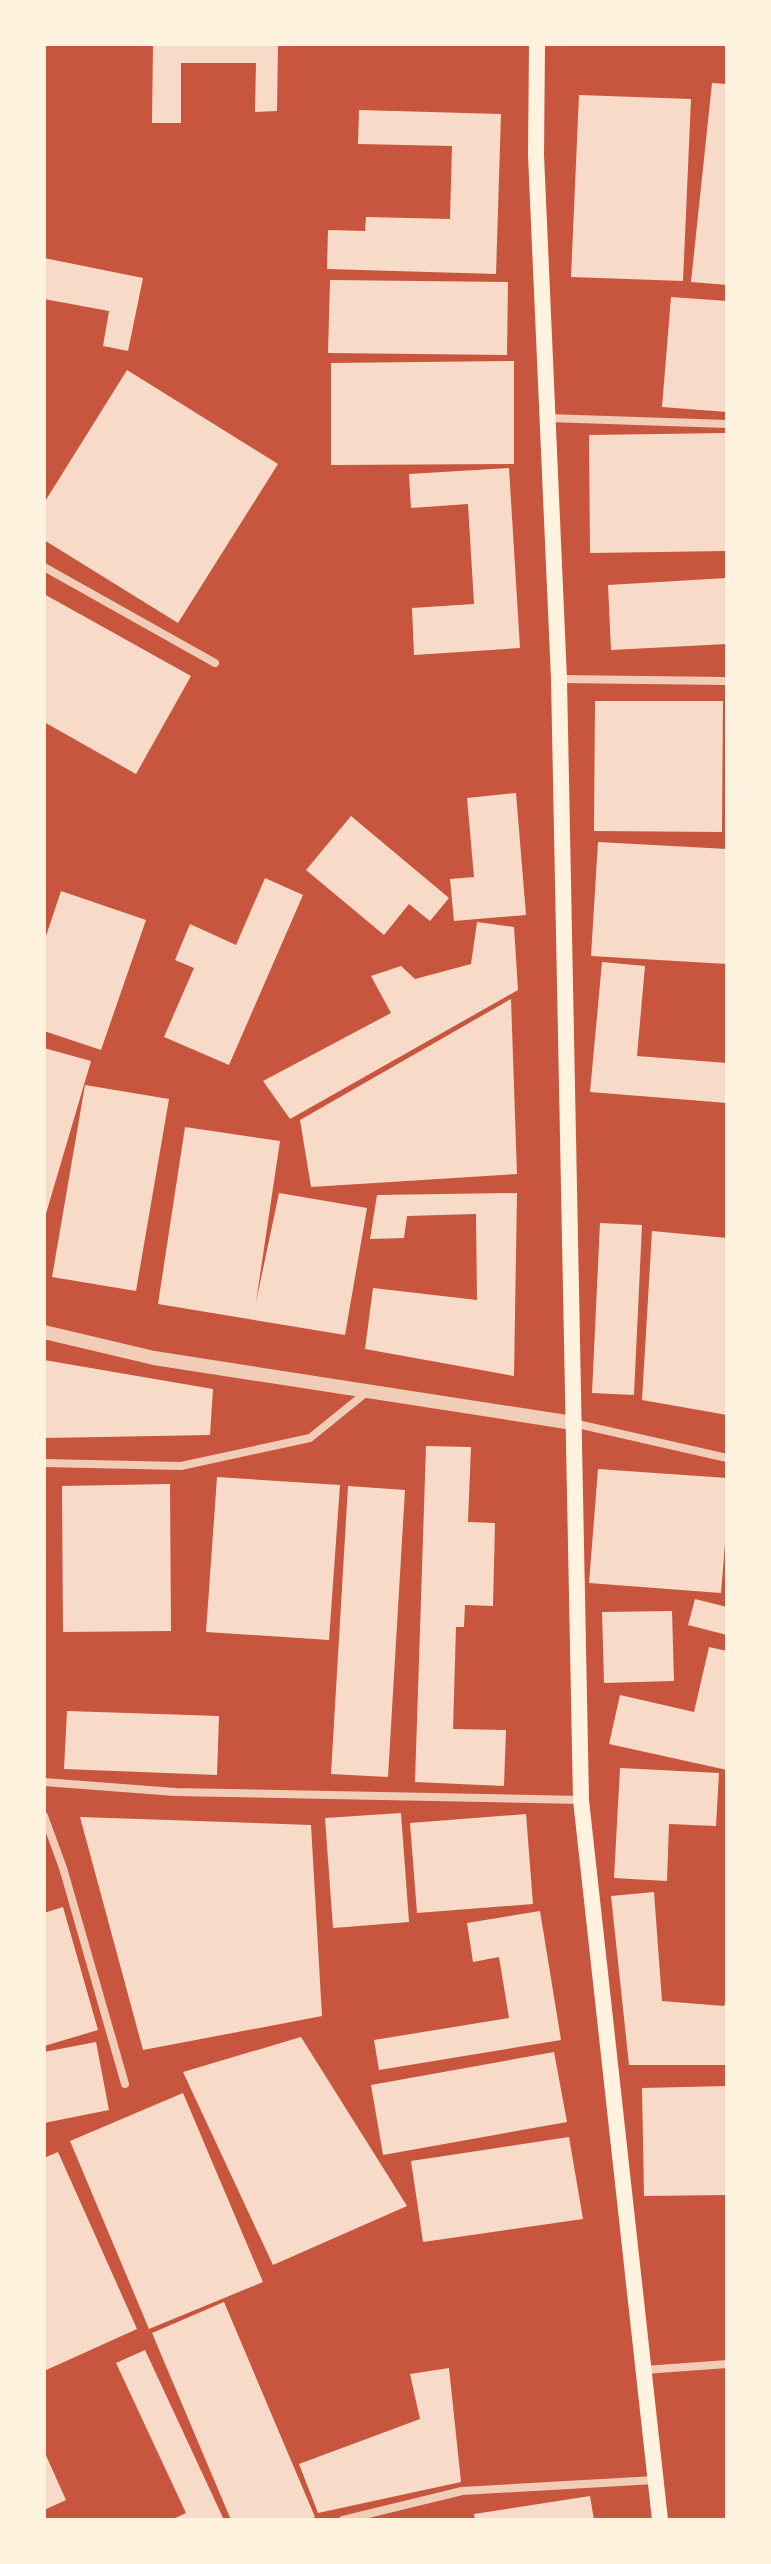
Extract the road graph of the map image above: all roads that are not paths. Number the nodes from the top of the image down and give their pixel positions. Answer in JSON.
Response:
{"nodes":[{"id":1,"x":537,"y":44,"type":"edge"},
{"id":2,"x":548,"y":418,"type":"junction"},
{"id":3,"x":727,"y":424,"type":"edge"},
{"id":4,"x":44,"y":567,"type":"edge"},
{"id":5,"x":215,"y":663,"type":"dead end"},
{"id":6,"x":559,"y":679,"type":"junction"},
{"id":7,"x":727,"y":681,"type":"edge"},
{"id":8,"x":44,"y":1332,"type":"edge"},
{"id":9,"x":368,"y":1391,"type":"junction"},
{"id":10,"x":573,"y":1423,"type":"junction"},
{"id":11,"x":727,"y":1458,"type":"edge"},
{"id":12,"x":44,"y":1463,"type":"edge"},
{"id":13,"x":44,"y":1782,"type":"edge"},
{"id":14,"x":581,"y":1800,"type":"junction"},
{"id":15,"x":44,"y":1816,"type":"edge"},
{"id":16,"x":125,"y":2084,"type":"dead end"},
{"id":17,"x":727,"y":2364,"type":"edge"},
{"id":18,"x":645,"y":2370,"type":"junction"},
{"id":19,"x":657,"y":2480,"type":"junction"},
{"id":20,"x":343,"y":2520,"type":"edge"},
{"id":21,"x":660,"y":2520,"type":"edge"}],
"edges":[{"from":1,"to":2,"type":"main road"},
{"from":2,"to":3,"type":"street"},
{"from":2,"to":6,"type":"main road"},
{"from":4,"to":5,"type":"street"},
{"from":6,"to":7,"type":"street"},
{"from":6,"to":10,"type":"main road"},
{"from":8,"to":9,"type":"street"},
{"from":9,"to":10,"type":"street"},
{"from":9,"to":12,"type":"street"},
{"from":10,"to":11,"type":"street"},
{"from":10,"to":14,"type":"main road"},
{"from":13,"to":14,"type":"street"},
{"from":14,"to":18,"type":"main road"},
{"from":15,"to":16,"type":"street"},
{"from":17,"to":18,"type":"street"},
{"from":18,"to":19,"type":"main road"},
{"from":19,"to":20,"type":"street"},
{"from":19,"to":21,"type":"main road"}]}
